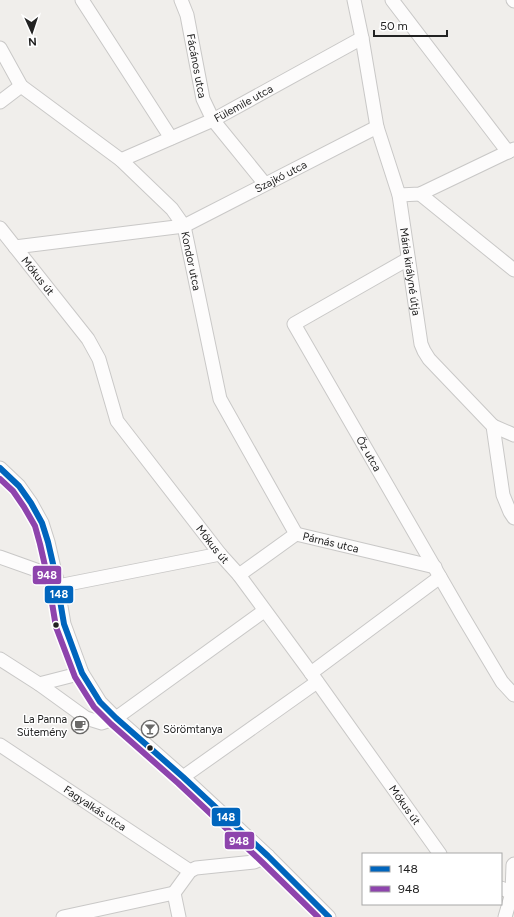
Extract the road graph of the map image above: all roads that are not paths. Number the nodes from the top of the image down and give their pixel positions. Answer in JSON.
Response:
{"nodes":[{"id":1,"x":82,"y":0,"type":"edge"},
{"id":2,"x":181,"y":0,"type":"edge"},
{"id":3,"x":354,"y":0,"type":"edge"},
{"id":4,"x":392,"y":0,"type":"edge"},
{"id":5,"x":362,"y":38,"type":"junction"},
{"id":6,"x":0,"y":48,"type":"edge"},
{"id":7,"x":20,"y":86,"type":"junction"},
{"id":8,"x":0,"y":102,"type":"edge"},
{"id":9,"x":213,"y":120,"type":"junction"},
{"id":10,"x":377,"y":127,"type":"junction"},
{"id":11,"x":171,"y":138,"type":"junction"},
{"id":12,"x":511,"y":150,"type":"edge"},
{"id":13,"x":121,"y":160,"type":"junction"},
{"id":14,"x":265,"y":184,"type":"junction"},
{"id":15,"x":420,"y":194,"type":"junction"},
{"id":16,"x":399,"y":195,"type":"junction"},
{"id":17,"x":184,"y":226,"type":"junction"},
{"id":18,"x":0,"y":228,"type":"edge"},
{"id":19,"x":15,"y":247,"type":"junction"},
{"id":20,"x":408,"y":258,"type":"junction"},
{"id":21,"x":514,"y":270,"type":"edge"},
{"id":22,"x":493,"y":426,"type":"junction"},
{"id":23,"x":514,"y":435,"type":"edge"},
{"id":24,"x":0,"y":468,"type":"edge"},
{"id":25,"x":514,"y":518,"type":"edge"},
{"id":26,"x":296,"y":534,"type":"junction"},
{"id":27,"x":220,"y":554,"type":"junction"},
{"id":28,"x":0,"y":557,"type":"edge"},
{"id":29,"x":437,"y":572,"type":"junction"},
{"id":30,"x":239,"y":575,"type":"junction"},
{"id":31,"x":57,"y":581,"type":"junction"},
{"id":32,"x":264,"y":611,"type":"junction"},
{"id":33,"x":0,"y":659,"type":"edge"},
{"id":34,"x":82,"y":674,"type":"junction"},
{"id":35,"x":314,"y":677,"type":"junction"},
{"id":36,"x":39,"y":684,"type":"junction"},
{"id":37,"x":514,"y":694,"type":"edge"},
{"id":38,"x":116,"y":718,"type":"junction"},
{"id":39,"x":0,"y":746,"type":"edge"},
{"id":40,"x":183,"y":777,"type":"junction"},
{"id":41,"x":439,"y":853,"type":"edge"},
{"id":42,"x":268,"y":856,"type":"junction"},
{"id":43,"x":514,"y":864,"type":"edge"},
{"id":44,"x":190,"y":871,"type":"junction"},
{"id":45,"x":509,"y":892,"type":"edge"},
{"id":46,"x":174,"y":893,"type":"junction"},
{"id":47,"x":63,"y":917,"type":"edge"},
{"id":48,"x":179,"y":917,"type":"edge"},
{"id":49,"x":329,"y":917,"type":"edge"},
{"id":50,"x":505,"y":917,"type":"edge"}],
"edges":[{"from":1,"to":11,"type":"street"},
{"from":2,"to":9,"type":"street","name":"Fácános utca"},
{"from":3,"to":5,"type":"street","name":"Mária királyné útja"},
{"from":4,"to":12,"type":"street"},
{"from":5,"to":9,"type":"street","name":"Fülemile utca"},
{"from":5,"to":10,"type":"street","name":"Mária királyné útja"},
{"from":6,"to":7,"type":"street","name":"Kondor utca"},
{"from":7,"to":8,"type":"street"},
{"from":7,"to":13,"type":"street","name":"Kondor utca"},
{"from":9,"to":11,"type":"street","name":"Fülemile utca"},
{"from":9,"to":14,"type":"street","name":"Fácános utca"},
{"from":10,"to":14,"type":"street","name":"Szajkó utca"},
{"from":10,"to":16,"type":"street","name":"Mária királyné útja"},
{"from":11,"to":13,"type":"street","name":"Fülemile utca"},
{"from":12,"to":15,"type":"street"},
{"from":13,"to":17,"type":"street","name":"Kondor utca"},
{"from":14,"to":17,"type":"street","name":"Szajkó utca"},
{"from":15,"to":16,"type":"street"},
{"from":15,"to":21,"type":"street"},
{"from":16,"to":20,"type":"street","name":"Mária királyné útja"},
{"from":17,"to":19,"type":"street"},
{"from":17,"to":26,"type":"street","name":"Kondor utca"},
{"from":18,"to":19,"type":"street","name":"Mókus út"},
{"from":19,"to":27,"type":"street","name":"Mókus út"},
{"from":20,"to":22,"type":"street","name":"Mária királyné útja"},
{"from":20,"to":29,"type":"street","name":"Őz utca"},
{"from":22,"to":23,"type":"street"},
{"from":22,"to":25,"type":"street"},
{"from":24,"to":31,"type":"street"},
{"from":26,"to":29,"type":"street","name":"Párnás utca"},
{"from":26,"to":30,"type":"street","name":"Párnás utca"},
{"from":27,"to":30,"type":"street","name":"Mókus út"},
{"from":27,"to":31,"type":"street"},
{"from":28,"to":31,"type":"street"},
{"from":29,"to":35,"type":"street"},
{"from":29,"to":37,"type":"street","name":"Őz utca"},
{"from":30,"to":32,"type":"street","name":"Mókus út"},
{"from":31,"to":34,"type":"street"},
{"from":32,"to":35,"type":"street","name":"Mókus út"},
{"from":32,"to":38,"type":"street"},
{"from":33,"to":36,"type":"street"},
{"from":34,"to":36,"type":"street"},
{"from":34,"to":38,"type":"street"},
{"from":35,"to":40,"type":"street"},
{"from":35,"to":41,"type":"street","name":"Mókus út"},
{"from":36,"to":38,"type":"street"},
{"from":38,"to":40,"type":"street"},
{"from":39,"to":44,"type":"street","name":"Fagyalkás utca"},
{"from":40,"to":42,"type":"street"},
{"from":42,"to":44,"type":"street"},
{"from":42,"to":49,"type":"street"},
{"from":43,"to":45,"type":"street"},
{"from":44,"to":46,"type":"street"},
{"from":45,"to":50,"type":"street"},
{"from":46,"to":47,"type":"street"},
{"from":46,"to":48,"type":"street"}]}
